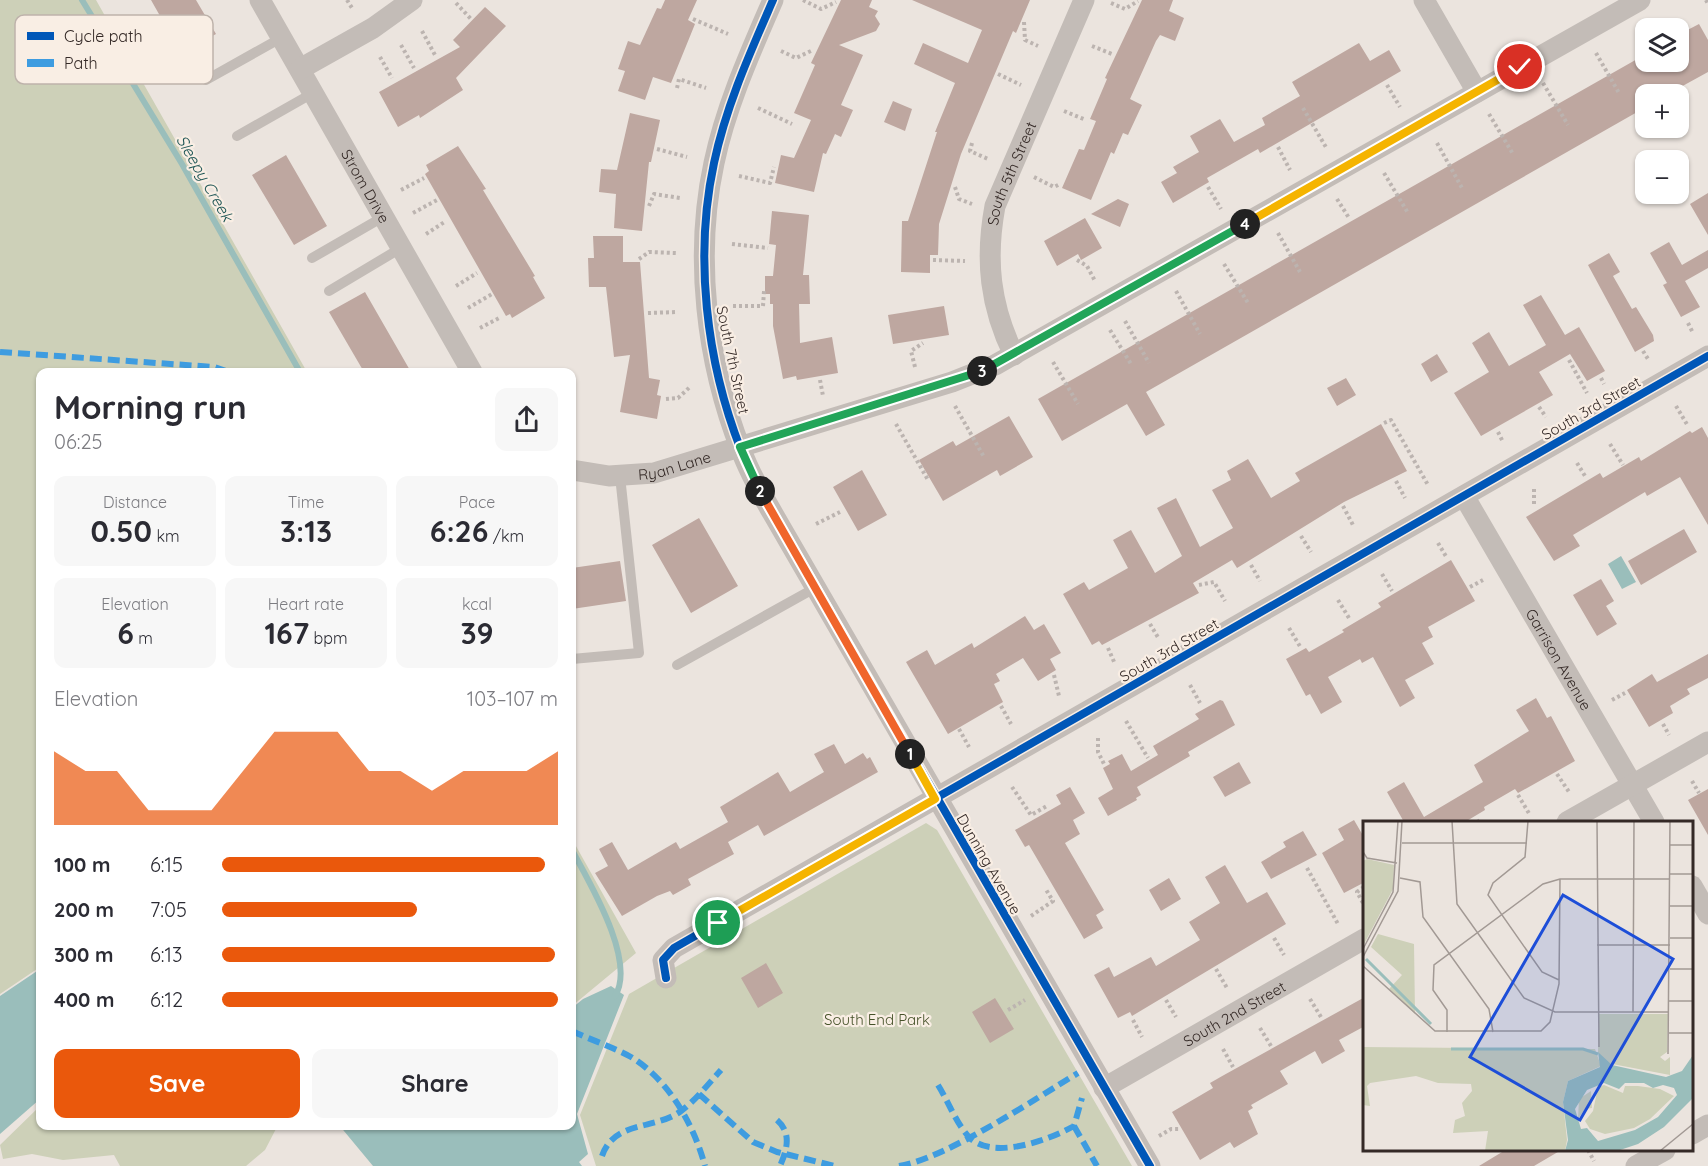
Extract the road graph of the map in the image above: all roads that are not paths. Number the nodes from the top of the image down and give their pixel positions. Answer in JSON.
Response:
{"nodes":[{"id":1,"x":260,"y":0,"type":"edge"},
{"id":2,"x":412,"y":0,"type":"edge"},
{"id":3,"x":773,"y":0,"type":"edge"},
{"id":4,"x":1084,"y":0,"type":"edge"},
{"id":5,"x":1424,"y":0,"type":"edge"},
{"id":6,"x":1640,"y":0,"type":"edge"},
{"id":7,"x":281,"y":38,"type":"junction"},
{"id":8,"x":300,"y":69,"type":"junction"},
{"id":9,"x":213,"y":76,"type":"edge"},
{"id":10,"x":1477,"y":92,"type":"junction"},
{"id":11,"x":313,"y":93,"type":"junction"},
{"id":12,"x":237,"y":136,"type":"dead end"},
{"id":13,"x":383,"y":217,"type":"junction"},
{"id":14,"x":401,"y":249,"type":"junction"},
{"id":15,"x":312,"y":258,"type":"dead end"},
{"id":16,"x":329,"y":291,"type":"dead end"},
{"id":17,"x":1014,"y":355,"type":"junction"},
{"id":18,"x":1708,"y":356,"type":"edge"},
{"id":19,"x":470,"y":368,"type":"edge"},
{"id":20,"x":740,"y":447,"type":"junction"},
{"id":21,"x":576,"y":470,"type":"edge"},
{"id":22,"x":621,"y":476,"type":"junction"},
{"id":23,"x":1464,"y":496,"type":"junction"},
{"id":24,"x":815,"y":588,"type":"junction"},
{"id":25,"x":576,"y":659,"type":"edge"},
{"id":26,"x":677,"y":665,"type":"dead end"},
{"id":27,"x":1708,"y":742,"type":"edge"},
{"id":28,"x":1632,"y":785,"type":"junction"},
{"id":29,"x":935,"y":799,"type":"junction"},
{"id":30,"x":1569,"y":821,"type":"edge"},
{"id":31,"x":1653,"y":821,"type":"edge"},
{"id":32,"x":1693,"y":888,"type":"edge"},
{"id":33,"x":1708,"y":914,"type":"edge"},
{"id":34,"x":1363,"y":940,"type":"edge"},
{"id":35,"x":666,"y":978,"type":"dead end"},
{"id":36,"x":1104,"y":1088,"type":"junction"},
{"id":37,"x":1708,"y":1125,"type":"edge"},
{"id":38,"x":1693,"y":1133,"type":"edge"},
{"id":39,"x":1662,"y":1151,"type":"edge"},
{"id":40,"x":1149,"y":1166,"type":"edge"},
{"id":41,"x":1636,"y":1166,"type":"edge"}],
"edges":[{"from":1,"to":7,"type":"street","name":"Strom Drive"},
{"from":2,"to":8,"type":"street"},
{"from":3,"to":20,"type":"street","name":"South 7th Street"},
{"from":4,"to":17,"type":"street","name":"South 5th Street"},
{"from":5,"to":10,"type":"street"},
{"from":6,"to":10,"type":"street","name":"Ryan Lane"},
{"from":7,"to":8,"type":"street","name":"Strom Drive"},
{"from":7,"to":9,"type":"lane"},
{"from":8,"to":11,"type":"street","name":"Strom Drive"},
{"from":10,"to":17,"type":"street","name":"Ryan Lane"},
{"from":11,"to":12,"type":"lane"},
{"from":11,"to":13,"type":"street","name":"Strom Drive"},
{"from":13,"to":14,"type":"street","name":"Strom Drive"},
{"from":13,"to":15,"type":"lane"},
{"from":14,"to":16,"type":"lane"},
{"from":14,"to":19,"type":"street","name":"Strom Drive"},
{"from":17,"to":20,"type":"street","name":"Ryan Lane"},
{"from":18,"to":23,"type":"street","name":"South 3rd Street"},
{"from":20,"to":22,"type":"street","name":"Ryan Lane"},
{"from":20,"to":24,"type":"street","name":"Dunning Avenue"},
{"from":21,"to":22,"type":"street","name":"Ryan Lane"},
{"from":22,"to":25,"type":"lane"},
{"from":23,"to":28,"type":"street","name":"Garrison Avenue"},
{"from":23,"to":29,"type":"street","name":"South 3rd Street"},
{"from":24,"to":26,"type":"lane"},
{"from":24,"to":29,"type":"street","name":"Dunning Avenue"},
{"from":27,"to":28,"type":"street"},
{"from":28,"to":30,"type":"street"},
{"from":28,"to":31,"type":"street","name":"Garrison Avenue"},
{"from":29,"to":35,"type":"street","name":"South 3rd Street"},
{"from":29,"to":36,"type":"street","name":"Dunning Avenue"},
{"from":32,"to":33,"type":"street"},
{"from":34,"to":36,"type":"street","name":"South 2nd Street"},
{"from":36,"to":40,"type":"street","name":"Dunning Avenue"},
{"from":37,"to":38,"type":"street"},
{"from":39,"to":41,"type":"street"}]}
